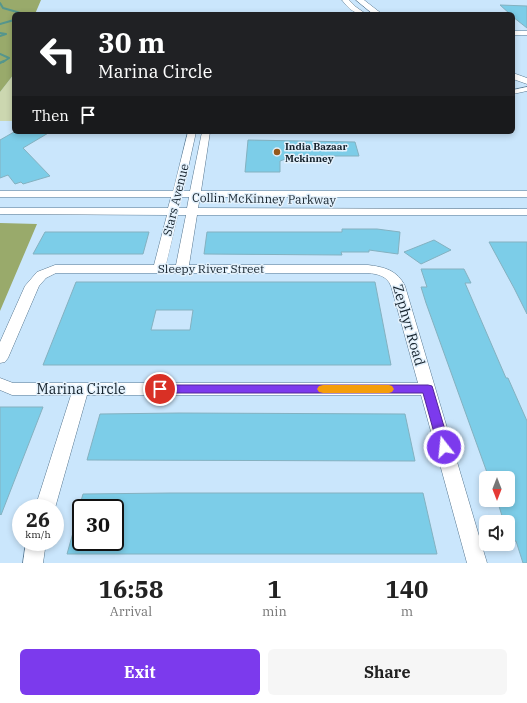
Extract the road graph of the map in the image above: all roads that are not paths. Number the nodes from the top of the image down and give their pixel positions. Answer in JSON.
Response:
{"nodes":[{"id":1,"x":346,"y":1,"type":"edge"},
{"id":2,"x":361,"y":1,"type":"edge"},
{"id":3,"x":358,"y":12,"type":"edge"},
{"id":4,"x":375,"y":12,"type":"edge"},
{"id":5,"x":515,"y":33,"type":"edge"},
{"id":6,"x":527,"y":33,"type":"edge"},
{"id":7,"x":515,"y":70,"type":"edge"},
{"id":8,"x":527,"y":74,"type":"edge"},
{"id":9,"x":515,"y":77,"type":"edge"},
{"id":10,"x":527,"y":81,"type":"edge"},
{"id":11,"x":527,"y":89,"type":"edge"},
{"id":12,"x":515,"y":92,"type":"edge"},
{"id":13,"x":527,"y":95,"type":"edge"},
{"id":14,"x":515,"y":98,"type":"edge"},
{"id":15,"x":192,"y":134,"type":"edge"},
{"id":16,"x":206,"y":134,"type":"edge"},
{"id":17,"x":177,"y":193,"type":"junction"},
{"id":18,"x":195,"y":193,"type":"junction"},
{"id":19,"x":0,"y":194,"type":"edge"},
{"id":20,"x":524,"y":194,"type":"edge"},
{"id":21,"x":527,"y":203,"type":"edge"},
{"id":22,"x":0,"y":211,"type":"edge"},
{"id":23,"x":173,"y":211,"type":"junction"},
{"id":24,"x":192,"y":211,"type":"junction"},
{"id":25,"x":527,"y":212,"type":"edge"},
{"id":26,"x":159,"y":269,"type":"junction"},
{"id":27,"x":182,"y":269,"type":"junction"},
{"id":28,"x":368,"y":269,"type":"joint"},
{"id":29,"x":0,"y":358,"type":"edge"},
{"id":30,"x":0,"y":384,"type":"edge"},
{"id":31,"x":81,"y":389,"type":"junction"},
{"id":32,"x":428,"y":389,"type":"junction"},
{"id":33,"x":48,"y":499,"type":"edge"},
{"id":34,"x":35,"y":551,"type":"edge"},
{"id":35,"x":33,"y":563,"type":"edge"},
{"id":36,"x":477,"y":563,"type":"edge"}],
"edges":[{"from":1,"to":2,"type":"main road"},
{"from":1,"to":3,"type":"main road"},
{"from":2,"to":4,"type":"main road"},
{"from":5,"to":6,"type":"street"},
{"from":7,"to":8,"type":"main road"},
{"from":9,"to":10,"type":"main road"},
{"from":11,"to":12,"type":"street"},
{"from":13,"to":14,"type":"street"},
{"from":15,"to":17,"type":"street","name":"Stars Avenue"},
{"from":16,"to":18,"type":"street","name":"Stars Avenue"},
{"from":17,"to":18,"type":"street","name":"Collin McKinney Parkway"},
{"from":17,"to":19,"type":"street","name":"Collin McKinney Parkway"},
{"from":17,"to":23,"type":"street","name":"Stars Avenue"},
{"from":18,"to":20,"type":"street","name":"Collin McKinney Parkway"},
{"from":18,"to":24,"type":"street","name":"Stars Avenue"},
{"from":20,"to":21,"type":"street"},
{"from":22,"to":23,"type":"street","name":"Collin McKinney Parkway"},
{"from":23,"to":24,"type":"street","name":"Collin McKinney Parkway"},
{"from":23,"to":26,"type":"street","name":"Stars Avenue"},
{"from":24,"to":25,"type":"street","name":"Collin McKinney Parkway"},
{"from":24,"to":27,"type":"street","name":"Stars Avenue"},
{"from":26,"to":27,"type":"street","name":"Sleepy River Street"},
{"from":26,"to":29,"type":"street","name":"Sleepy River Street"},
{"from":27,"to":28,"type":"street","name":"Sleepy River Street"},
{"from":28,"to":32,"type":"street","name":"Zephyr Road"},
{"from":30,"to":31,"type":"street","name":"Marina Circle"},
{"from":31,"to":32,"type":"street","name":"Marina Circle"},
{"from":31,"to":33,"type":"street"},
{"from":32,"to":36,"type":"street","name":"Zephyr Road"},
{"from":34,"to":35,"type":"street"}]}
